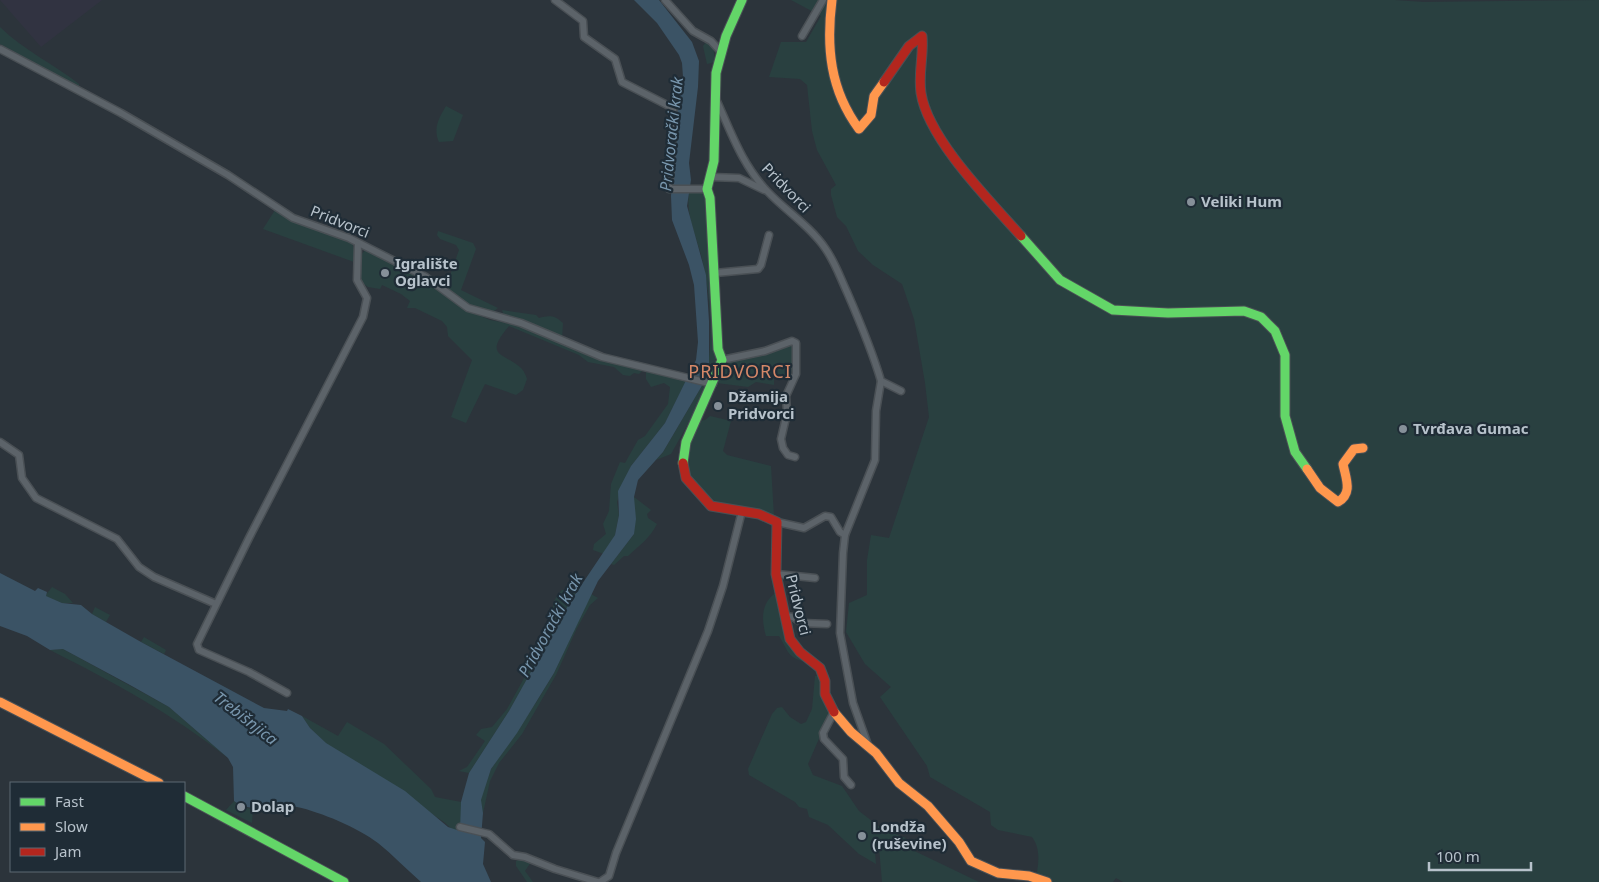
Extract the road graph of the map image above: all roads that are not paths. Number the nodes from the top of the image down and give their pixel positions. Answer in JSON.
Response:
{"nodes":[{"id":1,"x":555,"y":0,"type":"edge"},
{"id":2,"x":665,"y":0,"type":"edge"},
{"id":3,"x":742,"y":0,"type":"edge"},
{"id":4,"x":823,"y":0,"type":"edge"},
{"id":5,"x":832,"y":0,"type":"edge"},
{"id":6,"x":802,"y":36,"type":"dead end"},
{"id":7,"x":0,"y":49,"type":"edge"},
{"id":8,"x":722,"y":53,"type":"junction"},
{"id":9,"x":716,"y":99,"type":"junction"},
{"id":10,"x":712,"y":176,"type":"junction"},
{"id":11,"x":707,"y":189,"type":"junction"},
{"id":12,"x":768,"y":192,"type":"junction"},
{"id":13,"x":769,"y":235,"type":"dead end"},
{"id":14,"x":358,"y":244,"type":"junction"},
{"id":15,"x":715,"y":273,"type":"junction"},
{"id":16,"x":722,"y":360,"type":"junction"},
{"id":17,"x":881,"y":381,"type":"junction"},
{"id":18,"x":708,"y":383,"type":"junction"},
{"id":19,"x":901,"y":391,"type":"dead end"},
{"id":20,"x":0,"y":442,"type":"edge"},
{"id":21,"x":1363,"y":448,"type":"dead end"},
{"id":22,"x":795,"y":458,"type":"dead end"},
{"id":23,"x":742,"y":511,"type":"junction"},
{"id":24,"x":777,"y":522,"type":"junction"},
{"id":25,"x":845,"y":535,"type":"junction"},
{"id":26,"x":776,"y":574,"type":"junction"},
{"id":27,"x":815,"y":578,"type":"dead end"},
{"id":28,"x":216,"y":604,"type":"junction"},
{"id":29,"x":785,"y":616,"type":"junction"},
{"id":30,"x":827,"y":624,"type":"dead end"},
{"id":31,"x":287,"y":693,"type":"dead end"},
{"id":32,"x":0,"y":702,"type":"edge"},
{"id":33,"x":834,"y":712,"type":"junction"},
{"id":34,"x":869,"y":746,"type":"junction"},
{"id":35,"x":157,"y":782,"type":"edge"},
{"id":36,"x":851,"y":785,"type":"dead end"},
{"id":37,"x":185,"y":797,"type":"edge"},
{"id":38,"x":460,"y":827,"type":"dead end"},
{"id":39,"x":344,"y":882,"type":"edge"},
{"id":40,"x":599,"y":882,"type":"edge"},
{"id":41,"x":1047,"y":882,"type":"edge"}],
"edges":[{"from":1,"to":11,"type":"street"},
{"from":2,"to":8,"type":"street"},
{"from":3,"to":8,"type":"street","name":"Pridvorci"},
{"from":4,"to":6,"type":"street"},
{"from":5,"to":21,"type":"street"},
{"from":7,"to":14,"type":"street","name":"Pridvorci"},
{"from":8,"to":9,"type":"street","name":"Pridvorci"},
{"from":9,"to":10,"type":"street","name":"Pridvorci"},
{"from":9,"to":12,"type":"street","name":"Pridvorci"},
{"from":10,"to":11,"type":"street","name":"Pridvorci"},
{"from":10,"to":12,"type":"street"},
{"from":11,"to":15,"type":"street"},
{"from":12,"to":17,"type":"street","name":"Pridvorci"},
{"from":13,"to":15,"type":"street"},
{"from":14,"to":18,"type":"street","name":"Pridvorci"},
{"from":14,"to":28,"type":"street"},
{"from":15,"to":16,"type":"street"},
{"from":16,"to":18,"type":"street"},
{"from":16,"to":22,"type":"street"},
{"from":17,"to":19,"type":"street"},
{"from":17,"to":25,"type":"street","name":"Pridvorci"},
{"from":18,"to":23,"type":"street"},
{"from":20,"to":28,"type":"street"},
{"from":23,"to":24,"type":"street"},
{"from":23,"to":40,"type":"street"},
{"from":24,"to":25,"type":"street"},
{"from":24,"to":26,"type":"street","name":"Pridvorci"},
{"from":25,"to":34,"type":"street","name":"Pridvorci"},
{"from":26,"to":27,"type":"street"},
{"from":26,"to":29,"type":"street","name":"Pridvorci"},
{"from":28,"to":31,"type":"street"},
{"from":29,"to":30,"type":"street"},
{"from":29,"to":33,"type":"street","name":"Pridvorci"},
{"from":32,"to":35,"type":"street"},
{"from":33,"to":34,"type":"street","name":"Pridvorci"},
{"from":33,"to":36,"type":"street"},
{"from":34,"to":41,"type":"street","name":"Pridvorci"},
{"from":37,"to":39,"type":"street"},
{"from":38,"to":40,"type":"street"}]}
